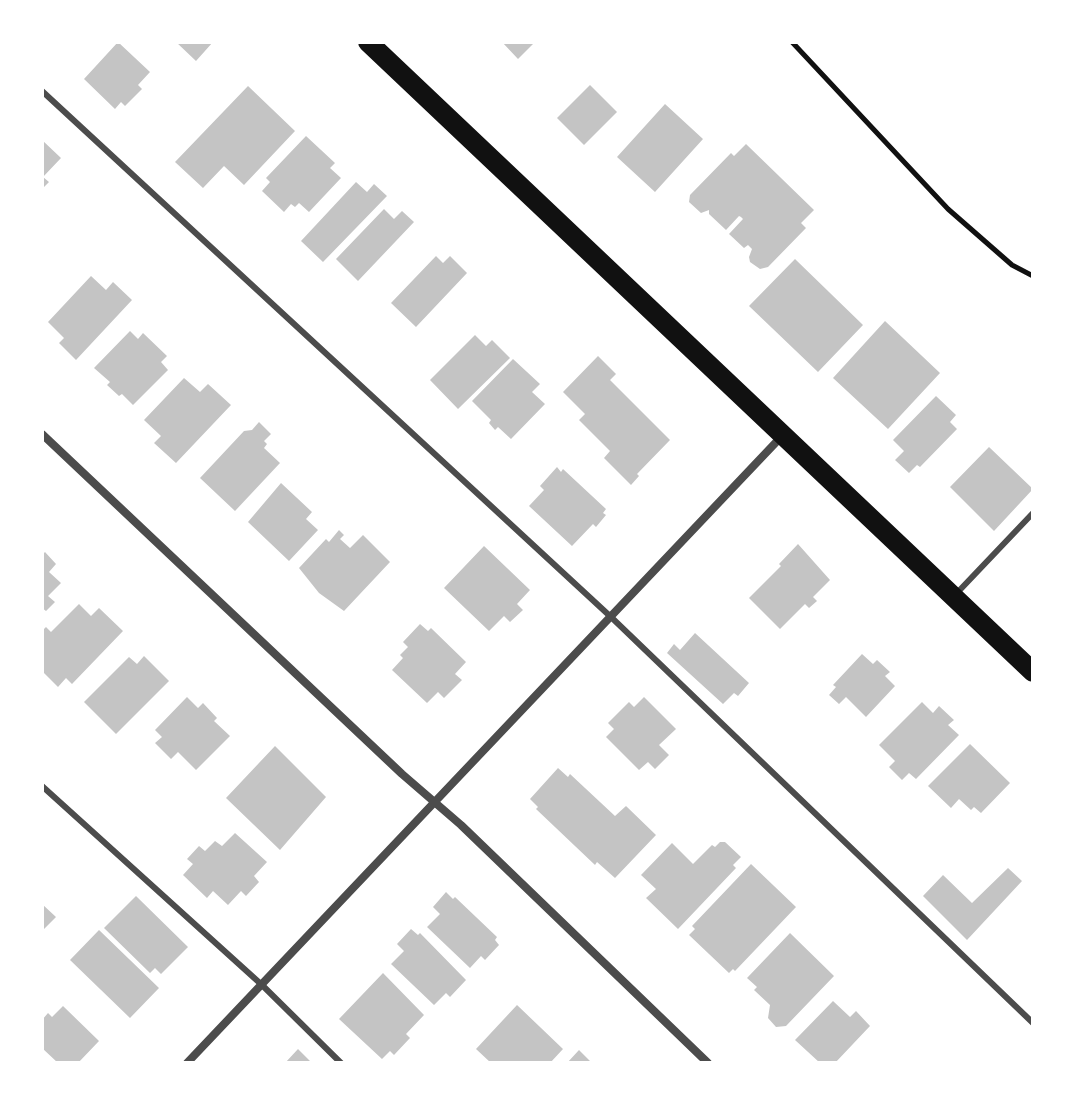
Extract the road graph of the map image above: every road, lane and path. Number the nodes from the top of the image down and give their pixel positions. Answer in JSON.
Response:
{"nodes":[{"id":1,"x":368,"y":42,"type":"edge"},
{"id":2,"x":792,"y":42,"type":"edge"},
{"id":3,"x":42,"y":91,"type":"edge"},
{"id":4,"x":1033,"y":276,"type":"edge"},
{"id":5,"x":42,"y":434,"type":"edge"},
{"id":6,"x":784,"y":434,"type":"junction"},
{"id":7,"x":1033,"y":513,"type":"edge"},
{"id":8,"x":954,"y":596,"type":"junction"},
{"id":9,"x":611,"y":617,"type":"junction"},
{"id":10,"x":1033,"y":672,"type":"edge"},
{"id":11,"x":42,"y":786,"type":"edge"},
{"id":12,"x":435,"y":803,"type":"junction"},
{"id":13,"x":262,"y":985,"type":"junction"},
{"id":14,"x":1033,"y":1023,"type":"edge"},
{"id":15,"x":187,"y":1063,"type":"edge"},
{"id":16,"x":341,"y":1063,"type":"edge"},
{"id":17,"x":708,"y":1063,"type":"edge"}],
"edges":[{"from":1,"to":6,"type":"main road"},
{"from":2,"to":4,"type":"path"},
{"from":3,"to":9,"type":"lane"},
{"from":5,"to":12,"type":"street"},
{"from":6,"to":8,"type":"main road"},
{"from":6,"to":9,"type":"street"},
{"from":7,"to":8,"type":"lane"},
{"from":8,"to":10,"type":"main road"},
{"from":9,"to":12,"type":"street"},
{"from":9,"to":14,"type":"lane"},
{"from":11,"to":13,"type":"lane"},
{"from":12,"to":13,"type":"street"},
{"from":12,"to":17,"type":"street"},
{"from":13,"to":15,"type":"street"},
{"from":13,"to":16,"type":"lane"}]}
